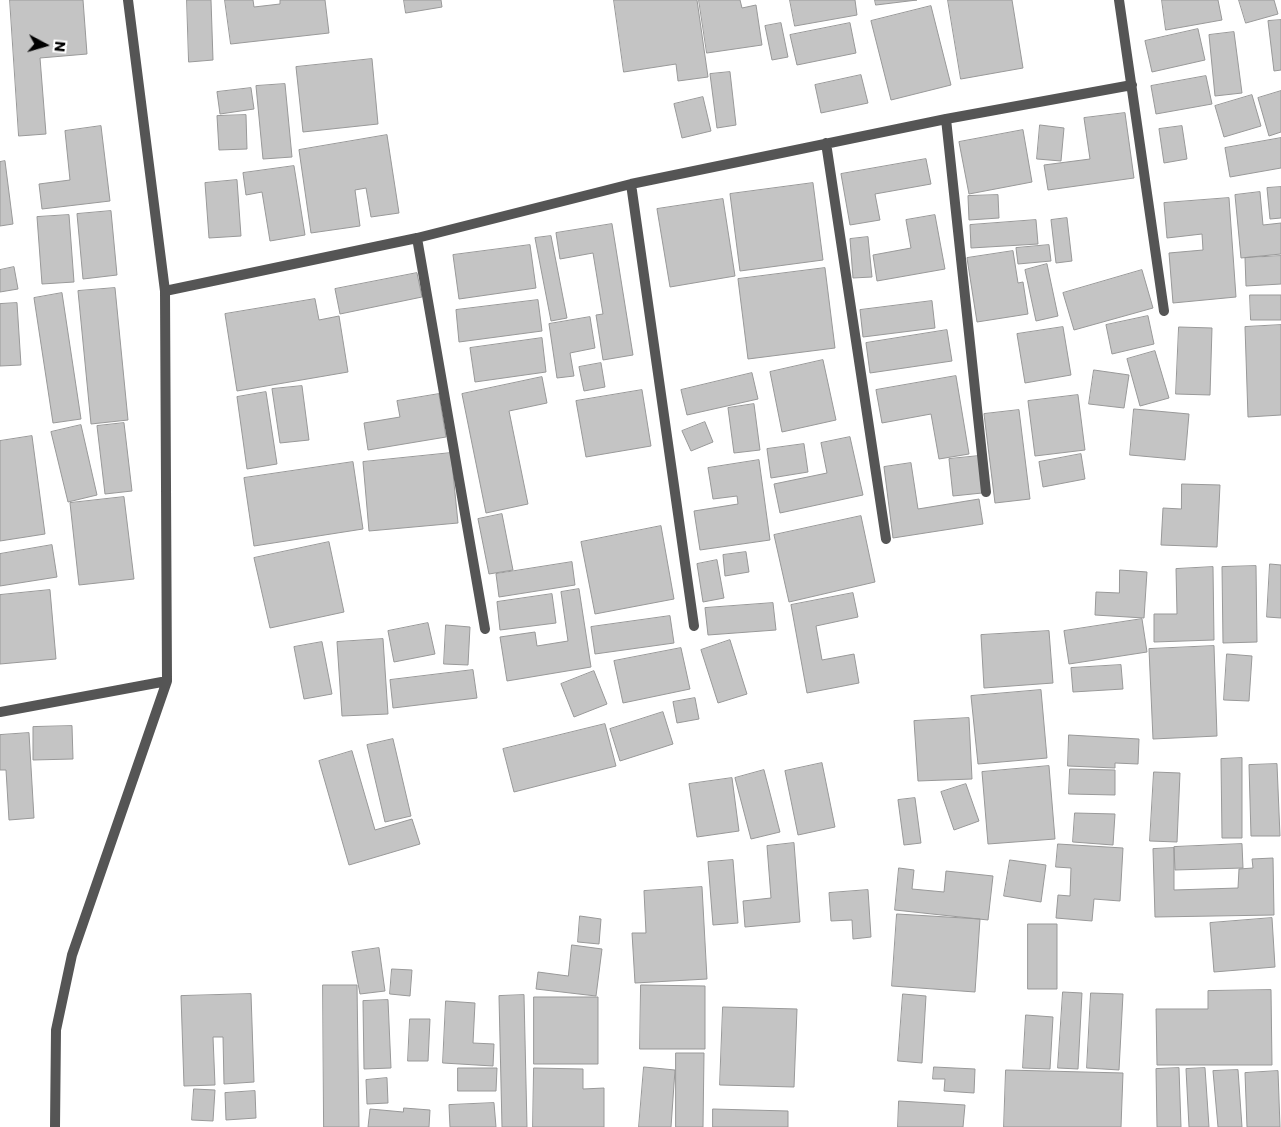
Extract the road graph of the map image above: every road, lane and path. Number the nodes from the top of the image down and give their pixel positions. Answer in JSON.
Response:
{"nodes":[{"id":1,"x":128,"y":0,"type":"edge"},
{"id":2,"x":1119,"y":0,"type":"edge"},
{"id":3,"x":1132,"y":86,"type":"junction"},
{"id":4,"x":946,"y":119,"type":"junction"},
{"id":5,"x":826,"y":143,"type":"junction"},
{"id":6,"x":631,"y":184,"type":"junction"},
{"id":7,"x":417,"y":238,"type":"junction"},
{"id":8,"x":165,"y":291,"type":"junction"},
{"id":9,"x":1164,"y":311,"type":"dead end"},
{"id":10,"x":986,"y":492,"type":"dead end"},
{"id":11,"x":886,"y":539,"type":"dead end"},
{"id":12,"x":694,"y":626,"type":"dead end"},
{"id":13,"x":485,"y":629,"type":"dead end"},
{"id":14,"x":167,"y":681,"type":"junction"},
{"id":15,"x":0,"y":712,"type":"edge"},
{"id":16,"x":55,"y":1127,"type":"edge"}],
"edges":[{"from":1,"to":8,"type":"street"},
{"from":2,"to":3,"type":"street"},
{"from":3,"to":4,"type":"street"},
{"from":3,"to":9,"type":"street"},
{"from":4,"to":5,"type":"street"},
{"from":4,"to":10,"type":"street"},
{"from":5,"to":6,"type":"street"},
{"from":5,"to":11,"type":"street"},
{"from":6,"to":7,"type":"street"},
{"from":6,"to":12,"type":"street"},
{"from":7,"to":8,"type":"street"},
{"from":7,"to":13,"type":"street"},
{"from":8,"to":14,"type":"street"},
{"from":14,"to":15,"type":"street"},
{"from":14,"to":16,"type":"street"}]}
